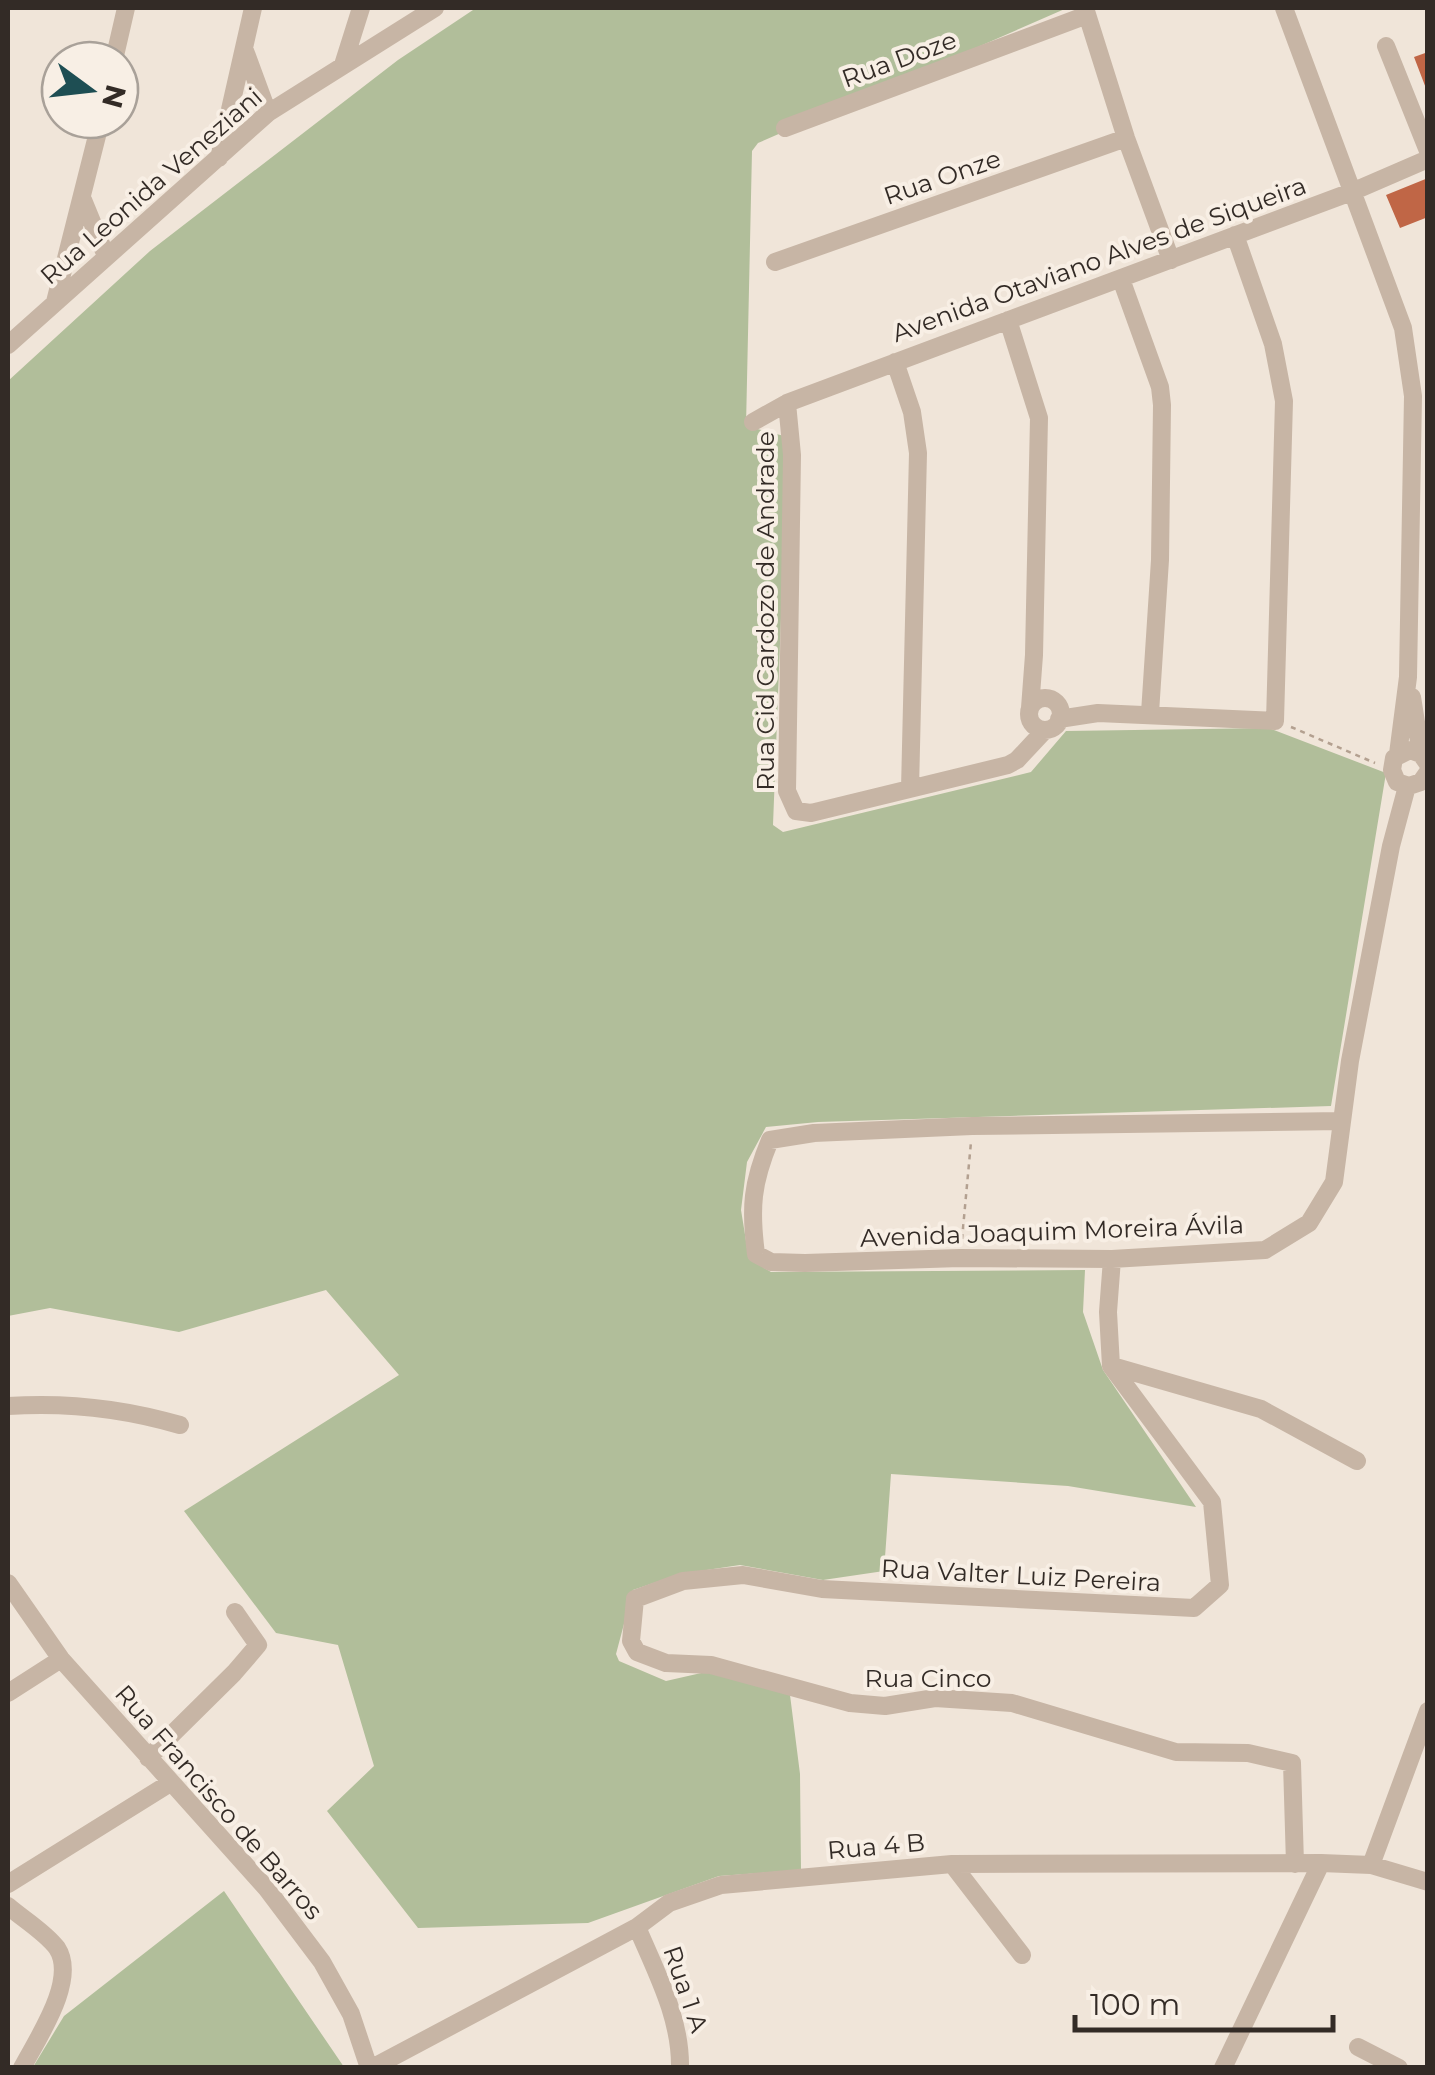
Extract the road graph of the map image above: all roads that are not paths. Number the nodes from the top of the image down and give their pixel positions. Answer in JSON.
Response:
{"nodes":[{"id":1,"x":126,"y":8,"type":"edge"},
{"id":2,"x":253,"y":8,"type":"edge"},
{"id":3,"x":363,"y":8,"type":"edge"},
{"id":4,"x":435,"y":8,"type":"edge"},
{"id":5,"x":1284,"y":8,"type":"edge"},
{"id":6,"x":1086,"y":12,"type":"edge"},
{"id":7,"x":384,"y":39,"type":"junction"},
{"id":8,"x":119,"y":40,"type":"edge"},
{"id":9,"x":1386,"y":46,"type":"dead end"},
{"id":10,"x":244,"y":48,"type":"junction"},
{"id":11,"x":343,"y":65,"type":"junction"},
{"id":12,"x":268,"y":114,"type":"junction"},
{"id":13,"x":784,"y":128,"type":"dead end"},
{"id":14,"x":1126,"y":138,"type":"junction"},
{"id":15,"x":96,"y":140,"type":"edge"},
{"id":16,"x":1428,"y":155,"type":"edge"},
{"id":17,"x":219,"y":158,"type":"junction"},
{"id":18,"x":1354,"y":191,"type":"junction"},
{"id":19,"x":83,"y":200,"type":"junction"},
{"id":20,"x":1235,"y":235,"type":"junction"},
{"id":21,"x":106,"y":256,"type":"junction"},
{"id":22,"x":1171,"y":260,"type":"junction"},
{"id":23,"x":775,"y":262,"type":"dead end"},
{"id":24,"x":1121,"y":279,"type":"junction"},
{"id":25,"x":54,"y":302,"type":"junction"},
{"id":26,"x":1008,"y":320,"type":"junction"},
{"id":27,"x":8,"y":345,"type":"edge"},
{"id":28,"x":895,"y":362,"type":"junction"},
{"id":29,"x":787,"y":403,"type":"junction"},
{"id":30,"x":752,"y":422,"type":"dead end"},
{"id":31,"x":1150,"y":713,"type":"junction"},
{"id":32,"x":1045,"y":714,"type":"junction"},
{"id":33,"x":1417,"y":768,"type":"edge"},
{"id":34,"x":910,"y":789,"type":"junction"},
{"id":35,"x":1342,"y":1121,"type":"junction"},
{"id":36,"x":1112,"y":1259,"type":"junction"},
{"id":37,"x":1111,"y":1366,"type":"junction"},
{"id":38,"x":8,"y":1406,"type":"edge"},
{"id":39,"x":180,"y":1425,"type":"dead end"},
{"id":40,"x":1357,"y":1461,"type":"dead end"},
{"id":41,"x":8,"y":1583,"type":"edge"},
{"id":42,"x":635,"y":1599,"type":"joint"},
{"id":43,"x":235,"y":1612,"type":"dead end"},
{"id":44,"x":61,"y":1659,"type":"junction"},
{"id":45,"x":8,"y":1693,"type":"edge"},
{"id":46,"x":1428,"y":1710,"type":"edge"},
{"id":47,"x":148,"y":1758,"type":"junction"},
{"id":48,"x":170,"y":1782,"type":"junction"},
{"id":49,"x":1321,"y":1863,"type":"junction"},
{"id":50,"x":952,"y":1864,"type":"junction"},
{"id":51,"x":1295,"y":1864,"type":"junction"},
{"id":52,"x":1371,"y":1865,"type":"junction"},
{"id":53,"x":1428,"y":1882,"type":"edge"},
{"id":54,"x":8,"y":1884,"type":"edge"},
{"id":55,"x":8,"y":1906,"type":"edge"},
{"id":56,"x":637,"y":1928,"type":"junction"},
{"id":57,"x":1022,"y":1955,"type":"dead end"},
{"id":58,"x":1358,"y":2048,"type":"dead end"},
{"id":59,"x":22,"y":2068,"type":"edge"},
{"id":60,"x":370,"y":2068,"type":"edge"},
{"id":61,"x":680,"y":2068,"type":"edge"},
{"id":62,"x":1223,"y":2068,"type":"edge"},
{"id":63,"x":1399,"y":2068,"type":"edge"}],
"edges":[{"from":1,"to":8,"type":"street"},
{"from":2,"to":10,"type":"street"},
{"from":3,"to":7,"type":"street"},
{"from":3,"to":11,"type":"street"},
{"from":4,"to":7,"type":"street","name":"Rua Leonida Veneziani"},
{"from":5,"to":18,"type":"street","name":"Avenida Joaquim Moreira Ávila"},
{"from":6,"to":13,"type":"street","name":"Rua Doze"},
{"from":6,"to":14,"type":"street"},
{"from":7,"to":11,"type":"street","name":"Rua Leonida Veneziani"},
{"from":9,"to":16,"type":"street"},
{"from":10,"to":12,"type":"street"},
{"from":10,"to":17,"type":"street"},
{"from":11,"to":12,"type":"street","name":"Rua Leonida Veneziani"},
{"from":12,"to":17,"type":"street","name":"Rua Leonida Veneziani"},
{"from":14,"to":22,"type":"street"},
{"from":14,"to":23,"type":"street","name":"Rua Onze"},
{"from":15,"to":19,"type":"street"},
{"from":16,"to":18,"type":"street","name":"Avenida Otaviano Alves de Siqueira"},
{"from":17,"to":21,"type":"street","name":"Rua Leonida Veneziani"},
{"from":18,"to":20,"type":"street","name":"Avenida Otaviano Alves de Siqueira"},
{"from":18,"to":33,"type":"street","name":"Avenida Joaquim Moreira Ávila"},
{"from":19,"to":21,"type":"street"},
{"from":19,"to":25,"type":"street"},
{"from":20,"to":22,"type":"street","name":"Avenida Otaviano Alves de Siqueira"},
{"from":20,"to":31,"type":"street"},
{"from":21,"to":25,"type":"street","name":"Rua Leonida Veneziani"},
{"from":22,"to":24,"type":"street","name":"Avenida Otaviano Alves de Siqueira"},
{"from":24,"to":26,"type":"street","name":"Avenida Otaviano Alves de Siqueira"},
{"from":24,"to":31,"type":"street"},
{"from":25,"to":27,"type":"street","name":"Rua Leonida Veneziani"},
{"from":26,"to":28,"type":"street","name":"Avenida Otaviano Alves de Siqueira"},
{"from":26,"to":32,"type":"street"},
{"from":28,"to":29,"type":"street","name":"Avenida Otaviano Alves de Siqueira"},
{"from":28,"to":34,"type":"street"},
{"from":29,"to":30,"type":"street","name":"Avenida Otaviano Alves de Siqueira"},
{"from":29,"to":34,"type":"street","name":"Rua Cid Cardozo de Andrade"},
{"from":31,"to":32,"type":"street"},
{"from":32,"to":34,"type":"street"},
{"from":33,"to":35,"type":"street","name":"Avenida Joaquim Moreira Ávila"},
{"from":35,"to":36,"type":"street","name":"Avenida Joaquim Moreira Ávila"},
{"from":35,"to":36,"type":"street","name":"Avenida Joaquim Moreira Ávila"},
{"from":36,"to":37,"type":"street"},
{"from":37,"to":40,"type":"street"},
{"from":37,"to":42,"type":"street","name":"Rua Valter Luiz Pereira"},
{"from":38,"to":39,"type":"street"},
{"from":41,"to":44,"type":"street","name":"Rua Francisco de Barros"},
{"from":42,"to":51,"type":"street","name":"Rua Cinco"},
{"from":43,"to":47,"type":"street"},
{"from":44,"to":45,"type":"street"},
{"from":44,"to":47,"type":"street","name":"Rua Francisco de Barros"},
{"from":46,"to":52,"type":"street"},
{"from":47,"to":48,"type":"street","name":"Rua Francisco de Barros"},
{"from":48,"to":54,"type":"street"},
{"from":48,"to":60,"type":"street","name":"Rua Francisco de Barros"},
{"from":49,"to":51,"type":"street","name":"Rua 4 B"},
{"from":49,"to":52,"type":"street","name":"Rua 4 B"},
{"from":49,"to":62,"type":"street"},
{"from":50,"to":51,"type":"street","name":"Rua 4 B"},
{"from":50,"to":56,"type":"street","name":"Rua 4 B"},
{"from":50,"to":57,"type":"street"},
{"from":52,"to":53,"type":"street","name":"Rua 4 B"},
{"from":55,"to":59,"type":"street"},
{"from":56,"to":60,"type":"street","name":"Rua 4 B"},
{"from":56,"to":61,"type":"street","name":"Rua 1 A"},
{"from":58,"to":63,"type":"street"}]}
